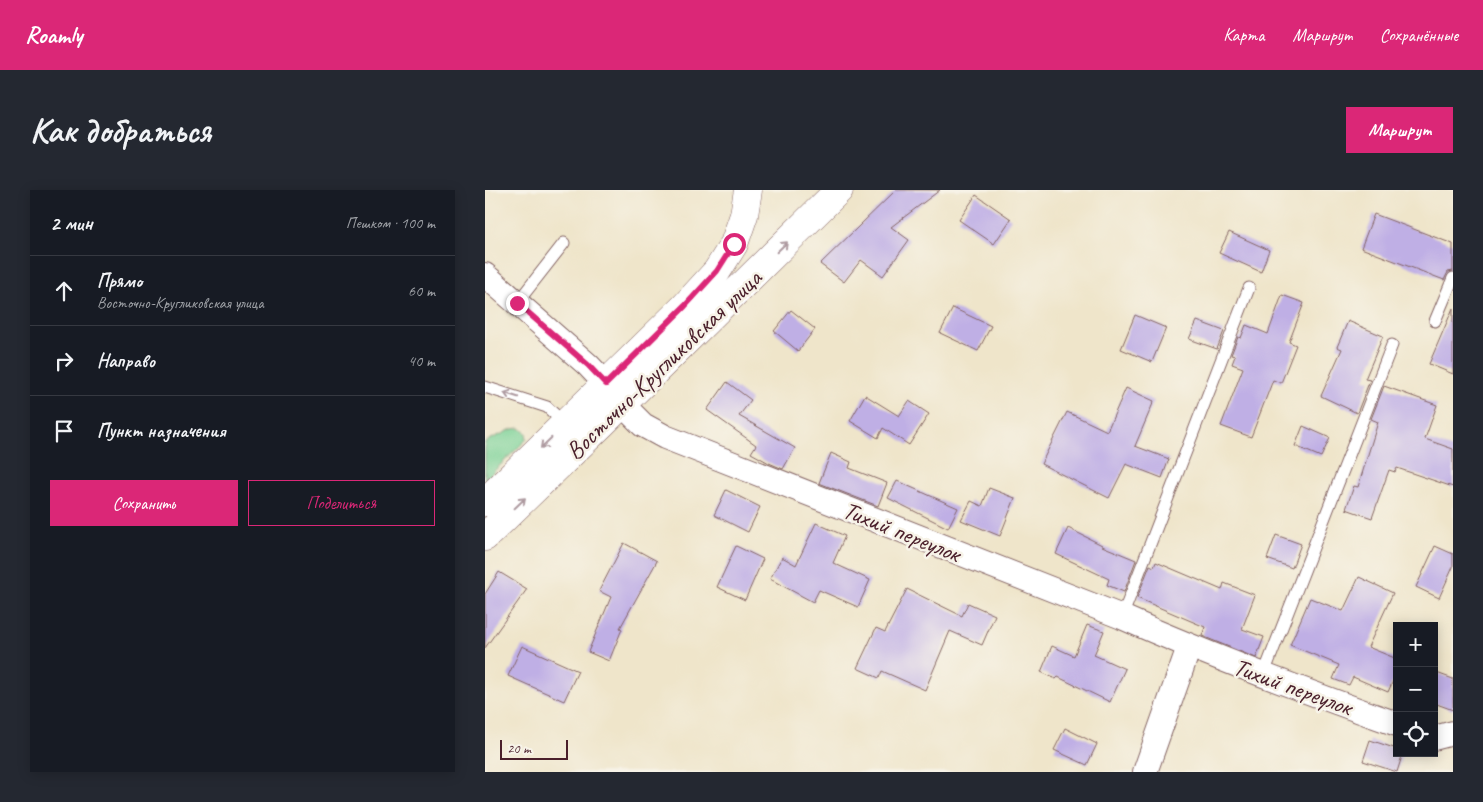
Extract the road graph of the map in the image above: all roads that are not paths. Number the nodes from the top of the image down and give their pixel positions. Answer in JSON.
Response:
{"nodes":[{"id":1,"x":747,"y":190,"type":"edge"},
{"id":2,"x":839,"y":190,"type":"edge"},
{"id":3,"x":564,"y":243,"type":"dead end"},
{"id":4,"x":485,"y":275,"type":"edge"},
{"id":5,"x":1453,"y":278,"type":"edge"},
{"id":6,"x":1249,"y":288,"type":"dead end"},
{"id":7,"x":517,"y":303,"type":"junction"},
{"id":8,"x":1435,"y":321,"type":"dead end"},
{"id":9,"x":1392,"y":345,"type":"dead end"},
{"id":10,"x":485,"y":387,"type":"edge"},
{"id":11,"x":614,"y":394,"type":"junction"},
{"id":12,"x":565,"y":424,"type":"junction"},
{"id":13,"x":485,"y":502,"type":"edge"},
{"id":14,"x":485,"y":537,"type":"edge"},
{"id":15,"x":1122,"y":617,"type":"junction"},
{"id":16,"x":1189,"y":647,"type":"junction"},
{"id":17,"x":1263,"y":676,"type":"junction"},
{"id":18,"x":1393,"y":723,"type":"edge"},
{"id":19,"x":1453,"y":733,"type":"edge"},
{"id":20,"x":1438,"y":737,"type":"edge"},
{"id":21,"x":1145,"y":772,"type":"edge"}],
"edges":[{"from":1,"to":11,"type":"main road","name":"Восточно-Кругликовская улица"},
{"from":11,"to":2,"type":"main road","name":"Восточно-Кругликовская улица","one_way":true},
{"from":3,"to":7,"type":"lane"},
{"from":4,"to":7,"type":"street","name":"Тихий переулок"},
{"from":5,"to":8,"type":"lane"},
{"from":6,"to":15,"type":"lane"},
{"from":7,"to":11,"type":"street","name":"Тихий переулок"},
{"from":9,"to":17,"type":"lane"},
{"from":12,"to":10,"type":"lane","one_way":true},
{"from":11,"to":12,"type":"main road","name":"Восточно-Кругликовская улица"},
{"from":14,"to":11,"type":"main road","name":"Восточно-Кругликовская улица","one_way":true},
{"from":11,"to":15,"type":"street","name":"Тихий переулок"},
{"from":12,"to":13,"type":"main road","name":"Восточно-Кругликовская улица","one_way":true},
{"from":15,"to":16,"type":"street","name":"Тихий переулок"},
{"from":16,"to":17,"type":"street","name":"Тихий переулок"},
{"from":16,"to":21,"type":"street"},
{"from":17,"to":18,"type":"street","name":"Тихий переулок"},
{"from":19,"to":20,"type":"street"}]}
